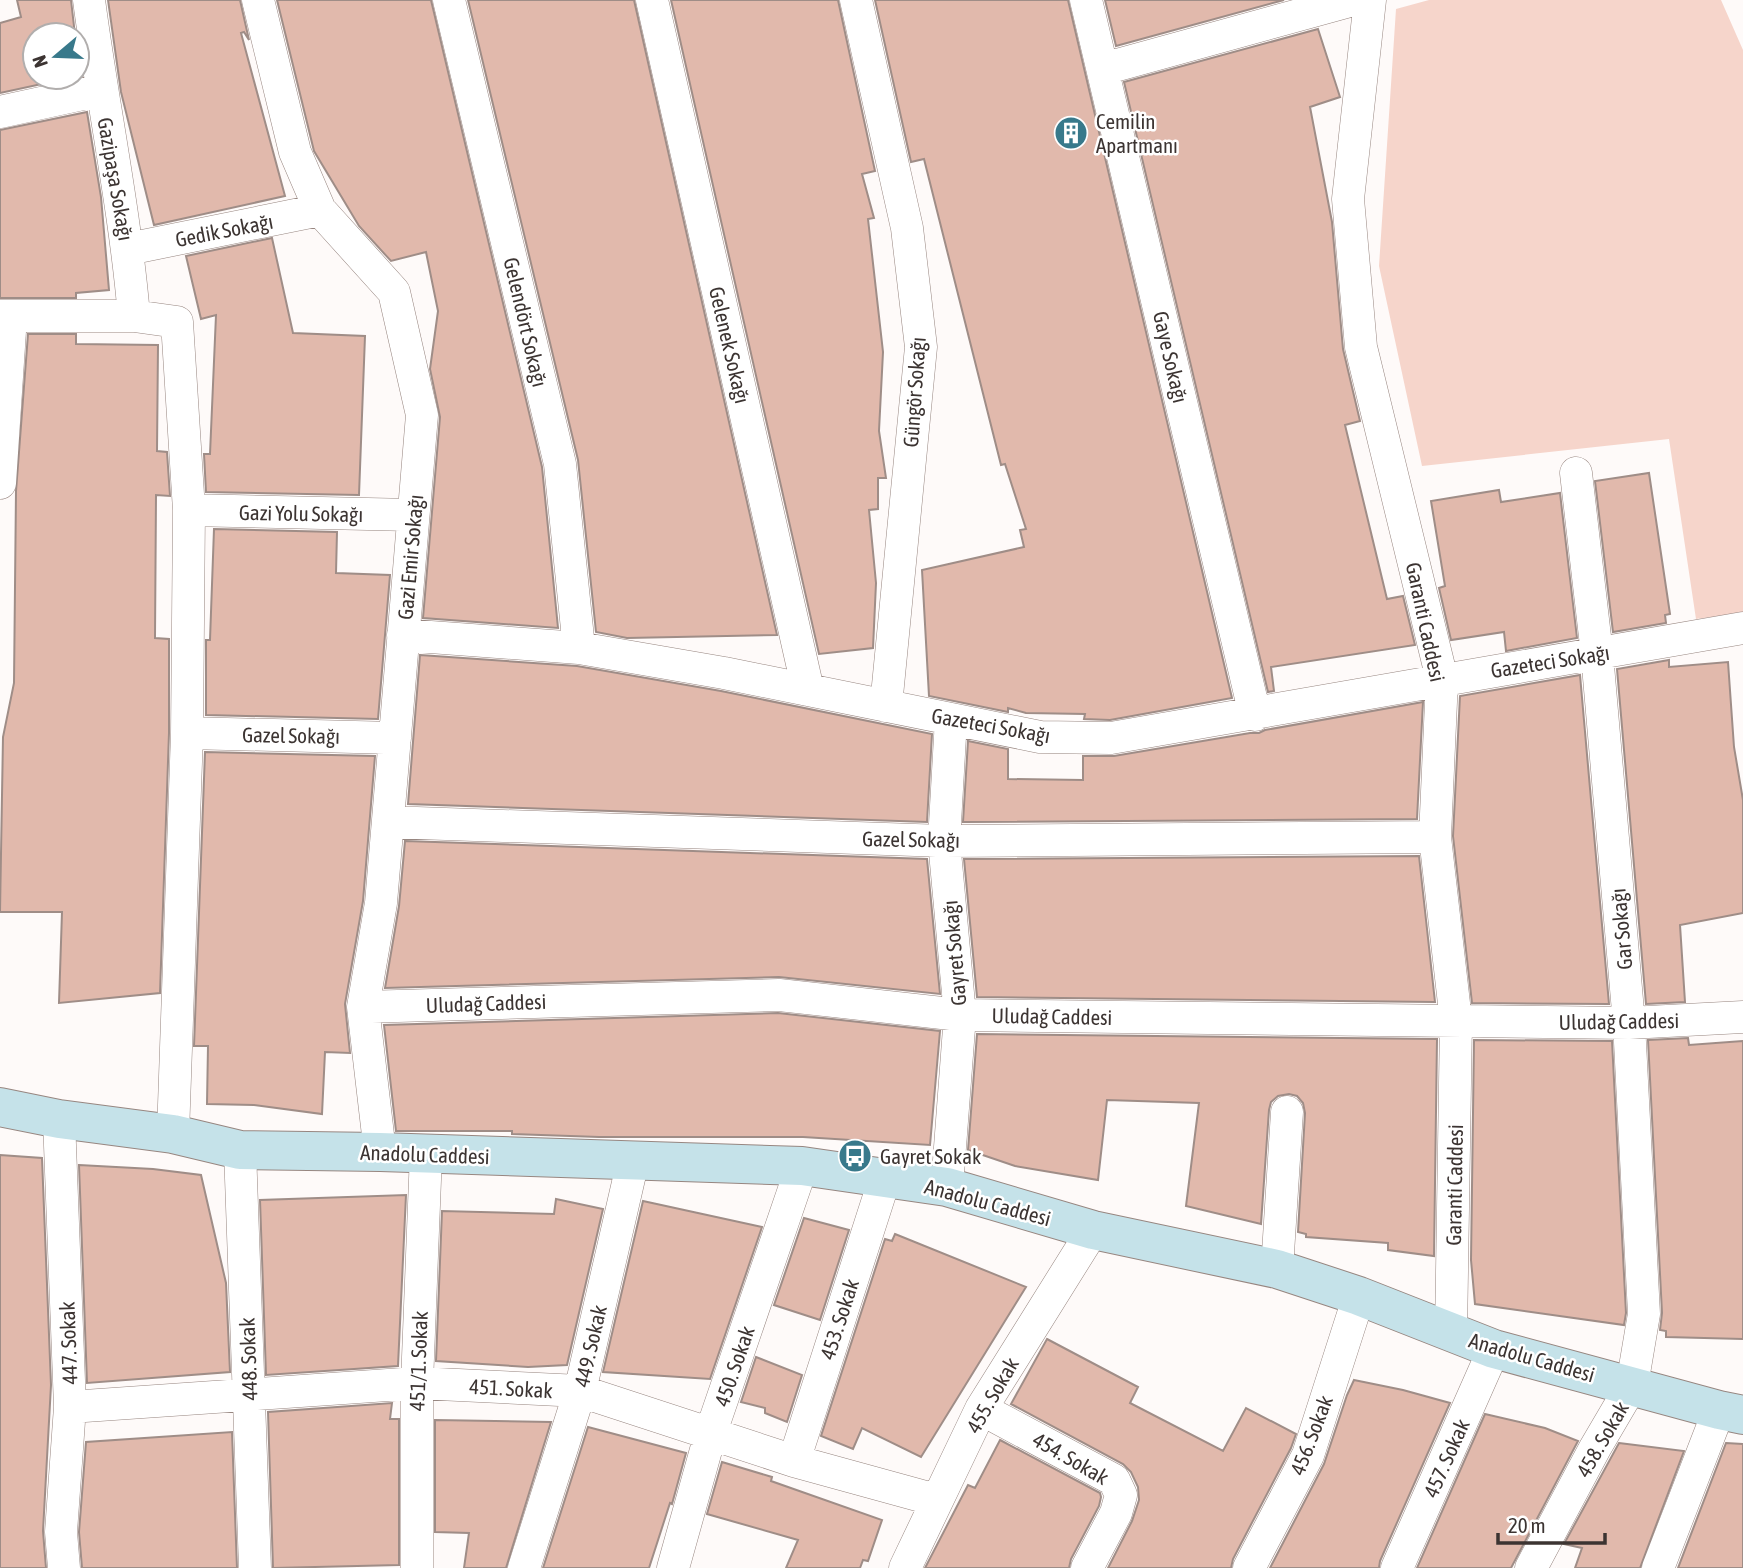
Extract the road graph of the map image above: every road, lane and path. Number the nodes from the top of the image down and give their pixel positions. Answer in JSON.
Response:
{"nodes":[{"id":1,"x":89,"y":0,"type":"edge"},
{"id":2,"x":258,"y":0,"type":"edge"},
{"id":3,"x":449,"y":0,"type":"edge"},
{"id":4,"x":652,"y":0,"type":"edge"},
{"id":5,"x":856,"y":0,"type":"edge"},
{"id":6,"x":1086,"y":0,"type":"edge"},
{"id":7,"x":1353,"y":0,"type":"edge"},
{"id":8,"x":1370,"y":0,"type":"edge"},
{"id":9,"x":1103,"y":69,"type":"junction"},
{"id":10,"x":101,"y":90,"type":"junction"},
{"id":11,"x":0,"y":112,"type":"edge"},
{"id":12,"x":320,"y":210,"type":"junction"},
{"id":13,"x":128,"y":249,"type":"junction"},
{"id":14,"x":6,"y":316,"type":"edge"},
{"id":15,"x":134,"y":316,"type":"junction"},
{"id":16,"x":1576,"y":473,"type":"dead end"},
{"id":17,"x":0,"y":483,"type":"edge"},
{"id":18,"x":189,"y":510,"type":"junction"},
{"id":19,"x":413,"y":515,"type":"junction"},
{"id":20,"x":1743,"y":628,"type":"edge"},
{"id":21,"x":403,"y":635,"type":"junction"},
{"id":22,"x":579,"y":648,"type":"junction"},
{"id":23,"x":1597,"y":654,"type":"junction"},
{"id":24,"x":1442,"y":679,"type":"junction"},
{"id":25,"x":808,"y":690,"type":"junction"},
{"id":26,"x":886,"y":706,"type":"junction"},
{"id":27,"x":1255,"y":715,"type":"junction"},
{"id":28,"x":950,"y":719,"type":"junction"},
{"id":29,"x":187,"y":733,"type":"junction"},
{"id":30,"x":395,"y":738,"type":"junction"},
{"id":31,"x":388,"y":822,"type":"junction"},
{"id":32,"x":1435,"y":837,"type":"junction"},
{"id":33,"x":944,"y":841,"type":"junction"},
{"id":34,"x":363,"y":1007,"type":"junction"},
{"id":35,"x":960,"y":1015,"type":"junction"},
{"id":36,"x":1743,"y":1017,"type":"edge"},
{"id":37,"x":1456,"y":1021,"type":"junction"},
{"id":38,"x":1629,"y":1023,"type":"junction"},
{"id":39,"x":0,"y":1107,"type":"edge"},
{"id":40,"x":1287,"y":1112,"type":"dead end"},
{"id":41,"x":59,"y":1119,"type":"junction"},
{"id":42,"x":173,"y":1134,"type":"junction"},
{"id":43,"x":240,"y":1150,"type":"junction"},
{"id":44,"x":380,"y":1152,"type":"junction"},
{"id":45,"x":426,"y":1154,"type":"junction"},
{"id":46,"x":633,"y":1161,"type":"junction"},
{"id":47,"x":802,"y":1166,"type":"junction"},
{"id":48,"x":885,"y":1178,"type":"junction"},
{"id":49,"x":947,"y":1187,"type":"junction"},
{"id":50,"x":1093,"y":1230,"type":"junction"},
{"id":51,"x":1277,"y":1269,"type":"junction"},
{"id":52,"x":1359,"y":1296,"type":"junction"},
{"id":53,"x":1451,"y":1334,"type":"junction"},
{"id":54,"x":1494,"y":1349,"type":"junction"},
{"id":55,"x":417,"y":1383,"type":"junction"},
{"id":56,"x":1632,"y":1385,"type":"junction"},
{"id":57,"x":580,"y":1391,"type":"junction"},
{"id":58,"x":249,"y":1396,"type":"junction"},
{"id":59,"x":70,"y":1407,"type":"junction"},
{"id":60,"x":981,"y":1409,"type":"junction"},
{"id":61,"x":1731,"y":1412,"type":"edge"},
{"id":62,"x":711,"y":1432,"type":"junction"},
{"id":63,"x":794,"y":1461,"type":"junction"},
{"id":64,"x":936,"y":1500,"type":"junction"},
{"id":65,"x":64,"y":1568,"type":"edge"},
{"id":66,"x":255,"y":1568,"type":"edge"},
{"id":67,"x":417,"y":1568,"type":"edge"},
{"id":68,"x":524,"y":1568,"type":"edge"},
{"id":69,"x":673,"y":1568,"type":"edge"},
{"id":70,"x":905,"y":1568,"type":"edge"},
{"id":71,"x":1087,"y":1568,"type":"edge"},
{"id":72,"x":1249,"y":1568,"type":"edge"},
{"id":73,"x":1398,"y":1568,"type":"edge"},
{"id":74,"x":1531,"y":1568,"type":"edge"},
{"id":75,"x":1658,"y":1568,"type":"edge"}],
"edges":[{"from":1,"to":10,"type":"street","name":"Gazipaşa Sokağı"},
{"from":2,"to":12,"type":"street","name":"Gazi Emir Sokağı"},
{"from":3,"to":22,"type":"street","name":"Gelendört Sokağı"},
{"from":4,"to":25,"type":"street","name":"Gelenek Sokağı"},
{"from":5,"to":26,"type":"street","name":"Güngör Sokağı"},
{"from":6,"to":9,"type":"street","name":"Gaye Sokağı"},
{"from":7,"to":9,"type":"street"},
{"from":8,"to":24,"type":"street","name":"Garanti Caddesi"},
{"from":9,"to":27,"type":"street","name":"Gaye Sokağı"},
{"from":10,"to":11,"type":"street"},
{"from":10,"to":13,"type":"street","name":"Gazipaşa Sokağı"},
{"from":12,"to":13,"type":"street","name":"Gedik Sokağı"},
{"from":12,"to":19,"type":"street","name":"Gazi Emir Sokağı"},
{"from":13,"to":15,"type":"street","name":"Gazipaşa Sokağı"},
{"from":14,"to":15,"type":"street"},
{"from":14,"to":17,"type":"street"},
{"from":15,"to":18,"type":"street"},
{"from":16,"to":23,"type":"street","name":"Gar Sokağı"},
{"from":18,"to":19,"type":"street","name":"Gazi Yolu Sokağı"},
{"from":18,"to":29,"type":"street"},
{"from":19,"to":21,"type":"street","name":"Gazi Emir Sokağı"},
{"from":20,"to":23,"type":"street","name":"Gazeteci Sokağı"},
{"from":21,"to":22,"type":"street","name":"Gazeteci Sokağı"},
{"from":21,"to":30,"type":"street","name":"Gazi Emir Sokağı"},
{"from":22,"to":25,"type":"street","name":"Gazeteci Sokağı"},
{"from":23,"to":24,"type":"street","name":"Gazeteci Sokağı"},
{"from":23,"to":38,"type":"street","name":"Gar Sokağı"},
{"from":24,"to":27,"type":"street","name":"Gazeteci Sokağı"},
{"from":24,"to":32,"type":"street","name":"Garanti Caddesi"},
{"from":25,"to":26,"type":"street","name":"Gazeteci Sokağı"},
{"from":26,"to":28,"type":"street","name":"Gazeteci Sokağı"},
{"from":27,"to":28,"type":"street","name":"Gazeteci Sokağı"},
{"from":28,"to":33,"type":"street","name":"Gayret Sokağı"},
{"from":29,"to":30,"type":"street","name":"Gazel Sokağı"},
{"from":29,"to":42,"type":"street"},
{"from":30,"to":31,"type":"street","name":"Gazi Emir Sokağı"},
{"from":31,"to":33,"type":"street","name":"Gazel Sokağı"},
{"from":31,"to":34,"type":"street","name":"Gazi Emir Sokağı"},
{"from":32,"to":33,"type":"street","name":"Gazel Sokağı"},
{"from":32,"to":37,"type":"street","name":"Garanti Caddesi"},
{"from":33,"to":35,"type":"street","name":"Gayret Sokağı"},
{"from":34,"to":35,"type":"street","name":"Uludağ Caddesi"},
{"from":34,"to":44,"type":"street","name":"Gazi Emir Sokağı"},
{"from":35,"to":37,"type":"street","name":"Uludağ Caddesi"},
{"from":35,"to":49,"type":"street","name":"Gayret Sokağı"},
{"from":36,"to":38,"type":"street","name":"Uludağ Caddesi"},
{"from":37,"to":38,"type":"street","name":"Uludağ Caddesi"},
{"from":37,"to":53,"type":"street","name":"Garanti Caddesi"},
{"from":38,"to":56,"type":"street","name":"Gar Sokağı"},
{"from":39,"to":41,"type":"main road","name":"Anadolu Caddesi"},
{"from":40,"to":51,"type":"street"},
{"from":41,"to":42,"type":"main road","name":"Anadolu Caddesi"},
{"from":41,"to":59,"type":"street","name":"447. Sokak"},
{"from":42,"to":43,"type":"main road","name":"Anadolu Caddesi"},
{"from":43,"to":44,"type":"main road","name":"Anadolu Caddesi"},
{"from":43,"to":58,"type":"street","name":"448. Sokak"},
{"from":44,"to":45,"type":"main road","name":"Anadolu Caddesi"},
{"from":45,"to":46,"type":"main road","name":"Anadolu Caddesi"},
{"from":45,"to":55,"type":"street","name":"451/1. Sokak"},
{"from":46,"to":47,"type":"main road","name":"Anadolu Caddesi"},
{"from":46,"to":57,"type":"street","name":"449. Sokak"},
{"from":47,"to":48,"type":"main road","name":"Anadolu Caddesi"},
{"from":47,"to":62,"type":"street","name":"450. Sokak"},
{"from":48,"to":49,"type":"main road","name":"Anadolu Caddesi"},
{"from":48,"to":63,"type":"street","name":"453. Sokak"},
{"from":49,"to":50,"type":"main road","name":"Anadolu Caddesi"},
{"from":50,"to":51,"type":"main road","name":"Anadolu Caddesi"},
{"from":50,"to":60,"type":"street","name":"455. Sokak"},
{"from":51,"to":52,"type":"main road","name":"Anadolu Caddesi"},
{"from":52,"to":53,"type":"main road","name":"Anadolu Caddesi"},
{"from":52,"to":72,"type":"street","name":"456. Sokak"},
{"from":53,"to":54,"type":"main road","name":"Anadolu Caddesi"},
{"from":54,"to":56,"type":"main road","name":"Anadolu Caddesi"},
{"from":54,"to":73,"type":"street","name":"457. Sokak"},
{"from":55,"to":57,"type":"street","name":"451. Sokak"},
{"from":55,"to":58,"type":"street","name":"451. Sokak"},
{"from":55,"to":67,"type":"street","name":"451/1. Sokak"},
{"from":56,"to":61,"type":"main road","name":"Anadolu Caddesi"},
{"from":56,"to":74,"type":"street","name":"458. Sokak"},
{"from":57,"to":62,"type":"street","name":"451. Sokak"},
{"from":57,"to":68,"type":"street","name":"449. Sokak"},
{"from":58,"to":59,"type":"street","name":"451. Sokak"},
{"from":58,"to":66,"type":"street","name":"448. Sokak"},
{"from":59,"to":65,"type":"street","name":"447. Sokak"},
{"from":60,"to":64,"type":"street","name":"455. Sokak"},
{"from":60,"to":71,"type":"street","name":"454. Sokak"},
{"from":61,"to":75,"type":"street"},
{"from":62,"to":63,"type":"street","name":"451. Sokak"},
{"from":62,"to":69,"type":"street","name":"450. Sokak"},
{"from":63,"to":64,"type":"street","name":"451. Sokak"},
{"from":64,"to":70,"type":"street","name":"455. Sokak"}]}
